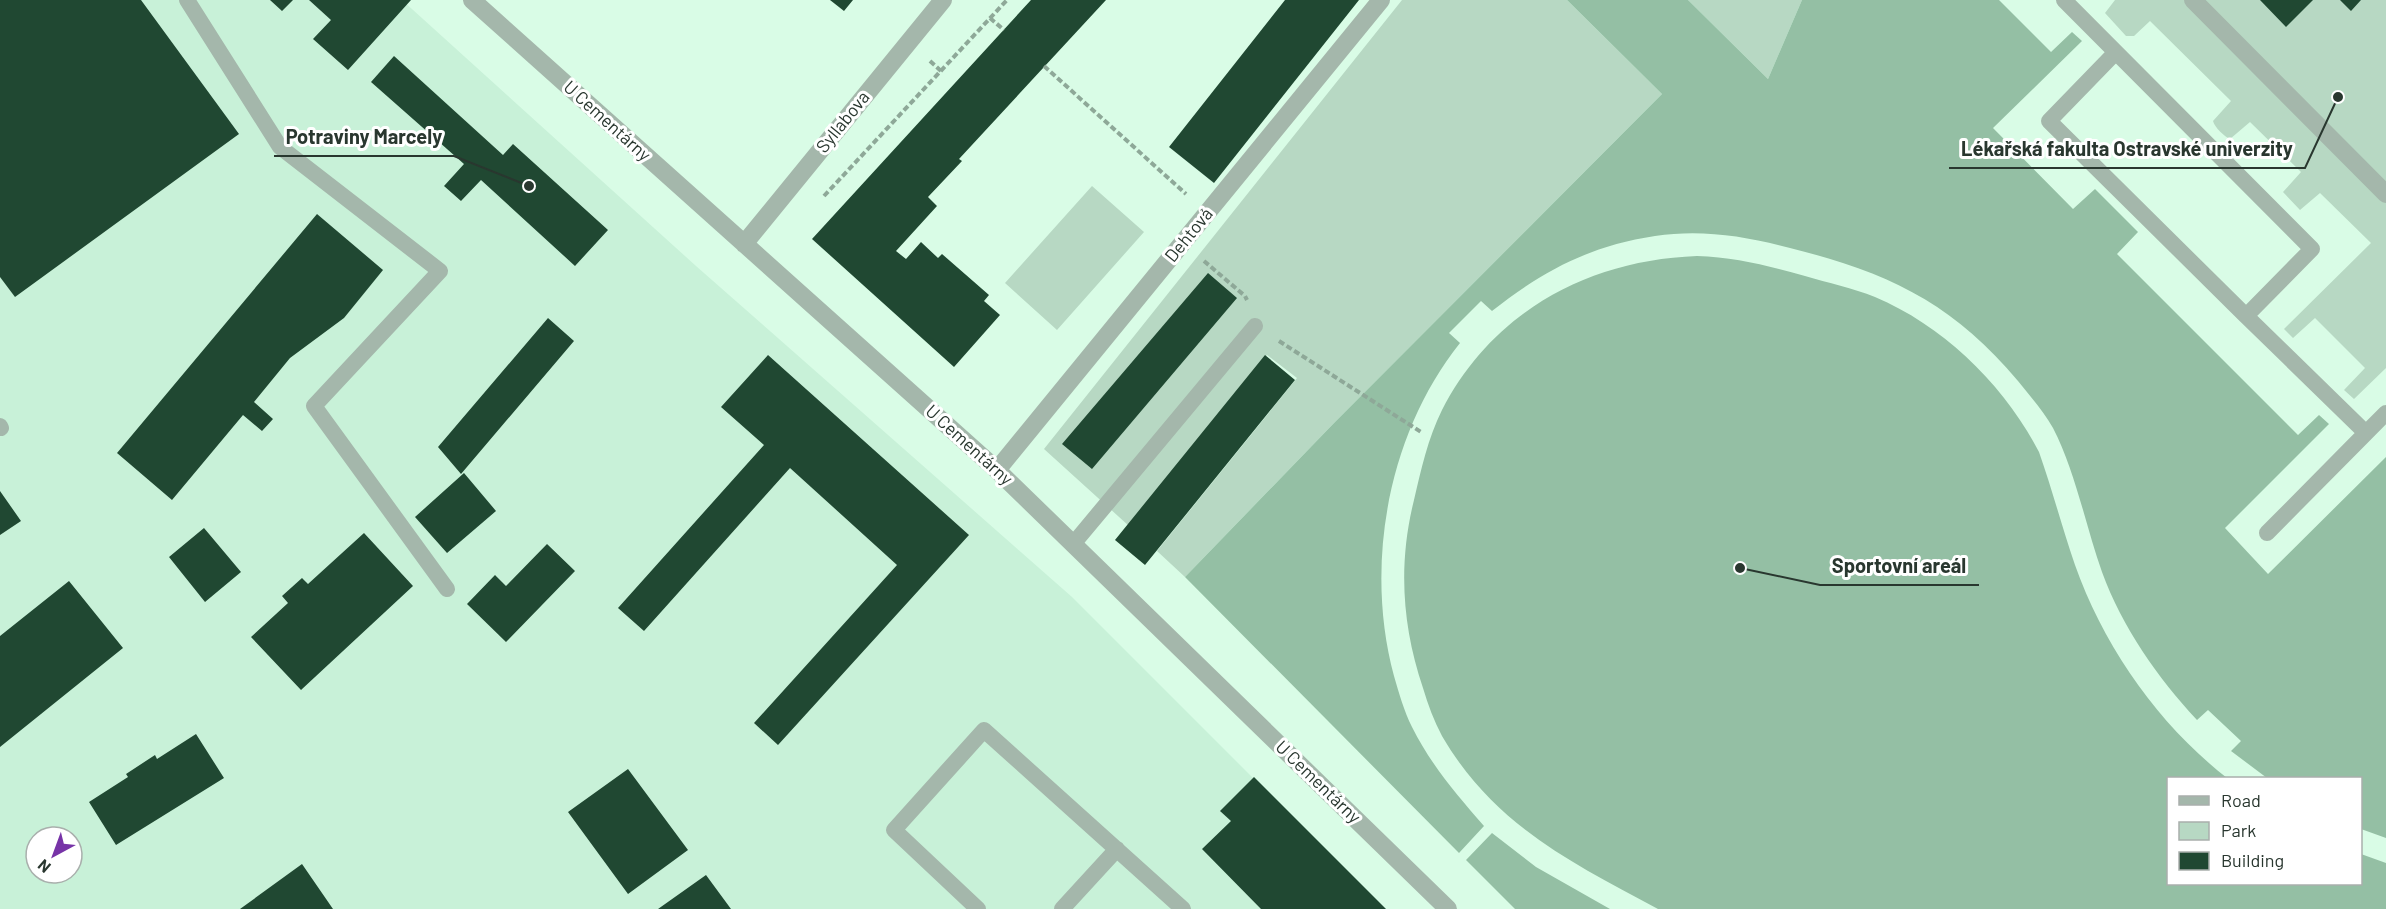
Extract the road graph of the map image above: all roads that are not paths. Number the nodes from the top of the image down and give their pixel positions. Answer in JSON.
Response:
{"nodes":[{"id":1,"x":187,"y":0,"type":"edge"},
{"id":2,"x":472,"y":0,"type":"edge"},
{"id":3,"x":943,"y":0,"type":"edge"},
{"id":4,"x":1381,"y":0,"type":"edge"},
{"id":5,"x":2064,"y":0,"type":"edge"},
{"id":6,"x":2193,"y":0,"type":"edge"},
{"id":7,"x":2115,"y":53,"type":"junction"},
{"id":8,"x":2386,"y":194,"type":"edge"},
{"id":9,"x":744,"y":243,"type":"junction"},
{"id":10,"x":2246,"y":316,"type":"junction"},
{"id":11,"x":1255,"y":326,"type":"road end"},
{"id":12,"x":2386,"y":413,"type":"edge"},
{"id":13,"x":2366,"y":433,"type":"junction"},
{"id":14,"x":997,"y":470,"type":"junction"},
{"id":15,"x":2268,"y":532,"type":"dead end"},
{"id":16,"x":1074,"y":543,"type":"junction"},
{"id":17,"x":447,"y":589,"type":"dead end"},
{"id":18,"x":1117,"y":849,"type":"junction"},
{"id":19,"x":978,"y":909,"type":"edge"},
{"id":20,"x":1062,"y":909,"type":"edge"},
{"id":21,"x":1183,"y":909,"type":"edge"},
{"id":22,"x":1448,"y":909,"type":"edge"}],
"edges":[{"from":1,"to":17,"type":"lane"},
{"from":2,"to":9,"type":"street","name":"U Cementárny"},
{"from":3,"to":9,"type":"street","name":"Syllabova"},
{"from":4,"to":14,"type":"street","name":"Dehtová"},
{"from":5,"to":7,"type":"lane"},
{"from":6,"to":8,"type":"street"},
{"from":7,"to":10,"type":"lane"},
{"from":7,"to":10,"type":"lane"},
{"from":9,"to":14,"type":"street","name":"U Cementárny"},
{"from":10,"to":13,"type":"lane"},
{"from":11,"to":16,"type":"lane"},
{"from":12,"to":13,"type":"lane"},
{"from":13,"to":15,"type":"lane"},
{"from":14,"to":16,"type":"street","name":"U Cementárny"},
{"from":16,"to":22,"type":"street","name":"U Cementárny"},
{"from":18,"to":19,"type":"lane"},
{"from":18,"to":20,"type":"lane"},
{"from":18,"to":21,"type":"lane"}]}
